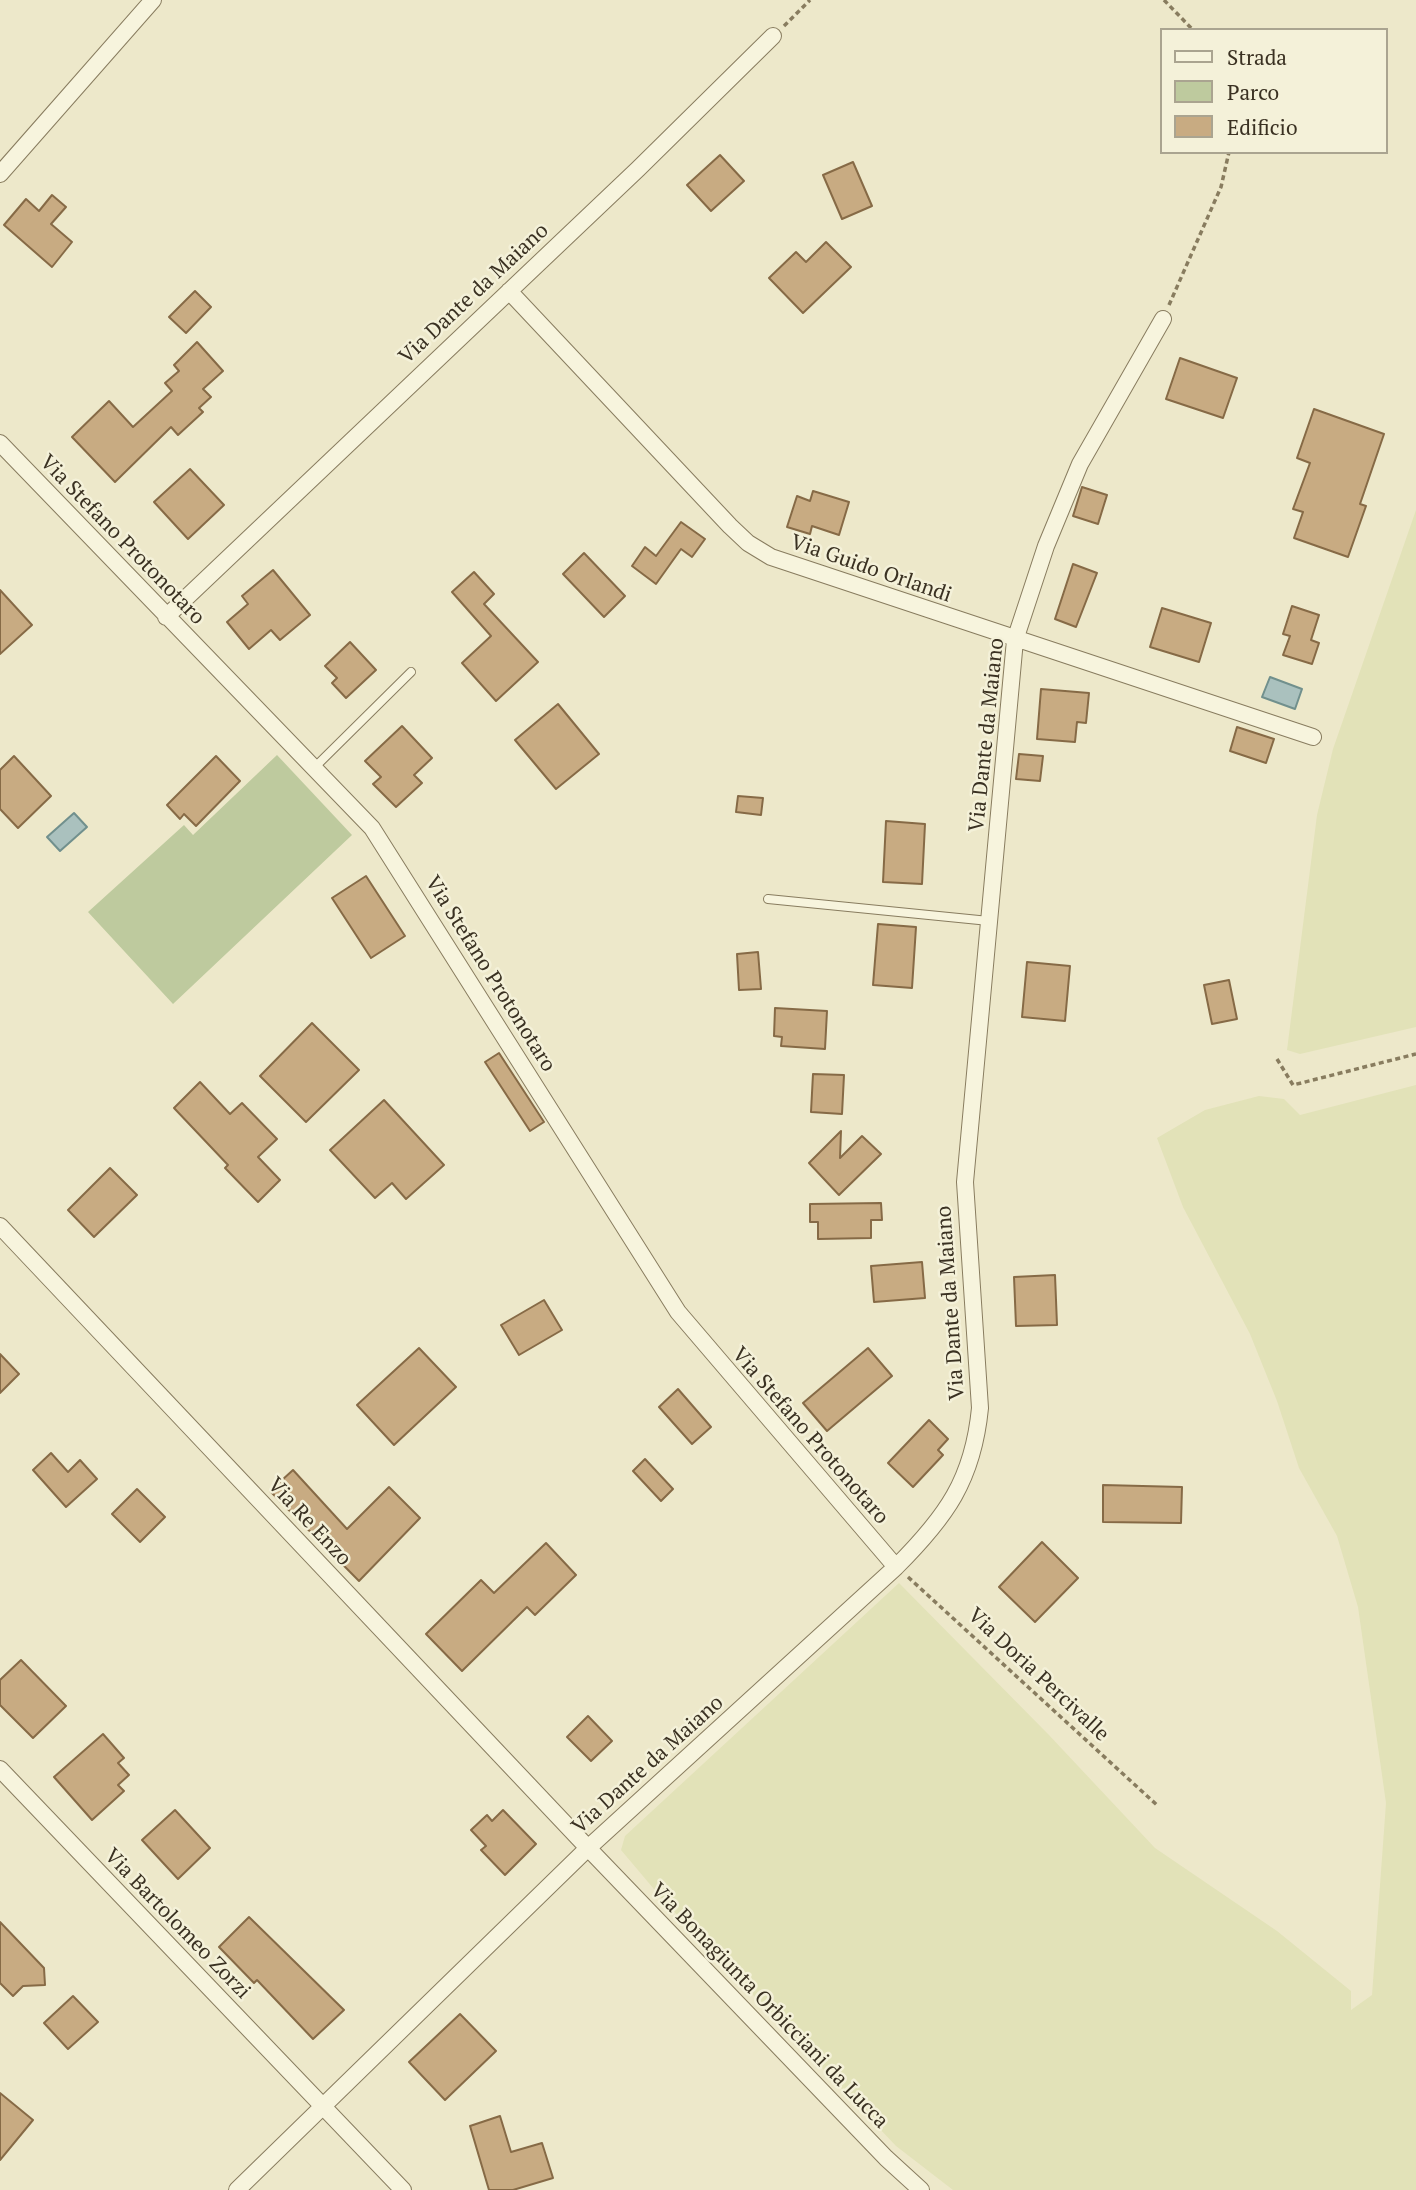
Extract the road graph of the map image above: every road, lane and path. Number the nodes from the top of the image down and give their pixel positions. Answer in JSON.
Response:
{"nodes":[{"id":1,"x":153,"y":0,"type":"edge"},
{"id":2,"x":810,"y":0,"type":"edge"},
{"id":3,"x":1164,"y":0,"type":"edge"},
{"id":4,"x":1191,"y":28,"type":"edge"},
{"id":5,"x":773,"y":36,"type":"joint"},
{"id":6,"x":1229,"y":154,"type":"edge"},
{"id":7,"x":0,"y":174,"type":"edge"},
{"id":8,"x":509,"y":291,"type":"junction"},
{"id":9,"x":1163,"y":320,"type":"joint"},
{"id":10,"x":0,"y":443,"type":"edge"},
{"id":11,"x":166,"y":617,"type":"junction"},
{"id":12,"x":1015,"y":640,"type":"junction"},
{"id":13,"x":411,"y":672,"type":"dead end"},
{"id":14,"x":1313,"y":737,"type":"dead end"},
{"id":15,"x":314,"y":768,"type":"junction"},
{"id":16,"x":768,"y":899,"type":"dead end"},
{"id":17,"x":989,"y":921,"type":"junction"},
{"id":18,"x":1416,"y":1054,"type":"edge"},
{"id":19,"x":1277,"y":1059,"type":"dead end"},
{"id":20,"x":0,"y":1226,"type":"edge"},
{"id":21,"x":896,"y":1567,"type":"junction"},
{"id":22,"x":0,"y":1769,"type":"edge"},
{"id":23,"x":1158,"y":1806,"type":"dead end"},
{"id":24,"x":588,"y":1848,"type":"junction"},
{"id":25,"x":324,"y":2108,"type":"junction"},
{"id":26,"x":237,"y":2190,"type":"edge"},
{"id":27,"x":403,"y":2190,"type":"edge"},
{"id":28,"x":922,"y":2190,"type":"edge"}],
"edges":[{"from":1,"to":7,"type":"street"},
{"from":2,"to":5,"type":"path"},
{"from":3,"to":4,"type":"path"},
{"from":5,"to":8,"type":"street","name":"Via Dante da Maiano"},
{"from":6,"to":9,"type":"path"},
{"from":8,"to":11,"type":"street","name":"Via Dante da Maiano"},
{"from":8,"to":12,"type":"street","name":"Via Guido Orlandi"},
{"from":9,"to":12,"type":"street","name":"Via Dante da Maiano"},
{"from":10,"to":11,"type":"street","name":"Via Stefano Protonotaro"},
{"from":11,"to":15,"type":"street","name":"Via Stefano Protonotaro"},
{"from":12,"to":14,"type":"street","name":"Via Guido Orlandi"},
{"from":12,"to":17,"type":"street","name":"Via Dante da Maiano"},
{"from":13,"to":15,"type":"lane"},
{"from":15,"to":21,"type":"street","name":"Via Stefano Protonotaro"},
{"from":16,"to":17,"type":"lane"},
{"from":17,"to":21,"type":"street","name":"Via Dante da Maiano"},
{"from":18,"to":19,"type":"path"},
{"from":20,"to":24,"type":"street","name":"Via Re Enzo"},
{"from":21,"to":23,"type":"path","name":"Via Doria Percivalle"},
{"from":21,"to":24,"type":"street","name":"Via Dante da Maiano"},
{"from":22,"to":25,"type":"street","name":"Via Bartolomeo Zorzi"},
{"from":24,"to":25,"type":"street","name":"Via Dante da Maiano"},
{"from":24,"to":28,"type":"street","name":"Via Bonagiunta Orbicciani da Lucca"},
{"from":25,"to":26,"type":"street","name":"Via Dante da Maiano"},
{"from":25,"to":27,"type":"street","name":"Via Bartolomeo Zorzi"}]}
